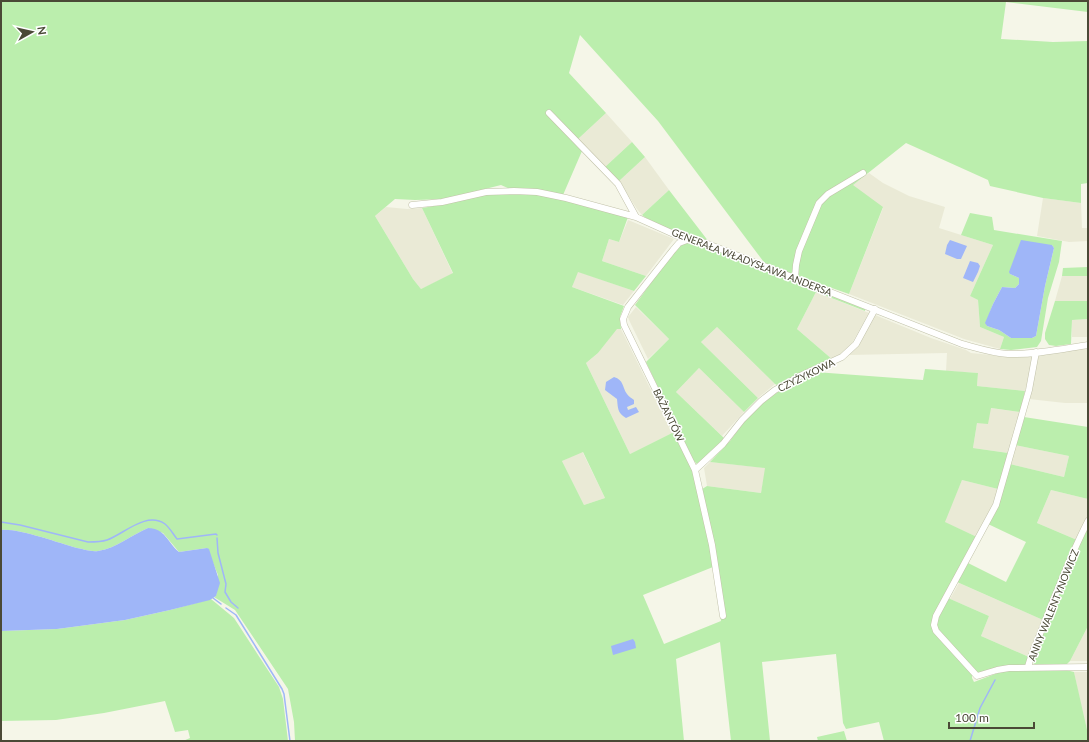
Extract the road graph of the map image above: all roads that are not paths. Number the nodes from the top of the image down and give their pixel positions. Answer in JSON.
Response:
{"nodes":[{"id":1,"x":549,"y":114,"type":"dead end"},
{"id":2,"x":863,"y":173,"type":"dead end"},
{"id":3,"x":412,"y":205,"type":"dead end"},
{"id":4,"x":636,"y":217,"type":"junction"},
{"id":5,"x":687,"y":240,"type":"junction"},
{"id":6,"x":795,"y":278,"type":"junction"},
{"id":7,"x":875,"y":309,"type":"junction"},
{"id":8,"x":1088,"y":345,"type":"edge"},
{"id":9,"x":1036,"y":352,"type":"junction"},
{"id":10,"x":695,"y":470,"type":"junction"},
{"id":11,"x":1088,"y":521,"type":"edge"},
{"id":12,"x":723,"y":616,"type":"dead end"},
{"id":13,"x":1088,"y":667,"type":"edge"},
{"id":14,"x":1028,"y":668,"type":"junction"}],
"edges":[{"from":1,"to":4,"type":"street"},
{"from":2,"to":6,"type":"street"},
{"from":3,"to":4,"type":"street","name":"GENERAŁA WŁADYSŁAWA ANDERSA"},
{"from":4,"to":5,"type":"street","name":"GENERAŁA WŁADYSŁAWA ANDERSA"},
{"from":5,"to":6,"type":"street","name":"GENERAŁA WŁADYSŁAWA ANDERSA"},
{"from":5,"to":10,"type":"street","name":"BAŻANTÓW"},
{"from":6,"to":7,"type":"street","name":"GENERAŁA WŁADYSŁAWA ANDERSA"},
{"from":7,"to":9,"type":"street","name":"GENERAŁA WŁADYSŁAWA ANDERSA"},
{"from":7,"to":10,"type":"street","name":"CZYŻYKOWA"},
{"from":8,"to":9,"type":"street","name":"GENERAŁA WŁADYSŁAWA ANDERSA"},
{"from":9,"to":14,"type":"street"},
{"from":10,"to":12,"type":"street","name":"BAŻANTÓW"},
{"from":11,"to":14,"type":"street","name":"ANNY WALENTYNOWICZ"},
{"from":13,"to":14,"type":"street"}]}
